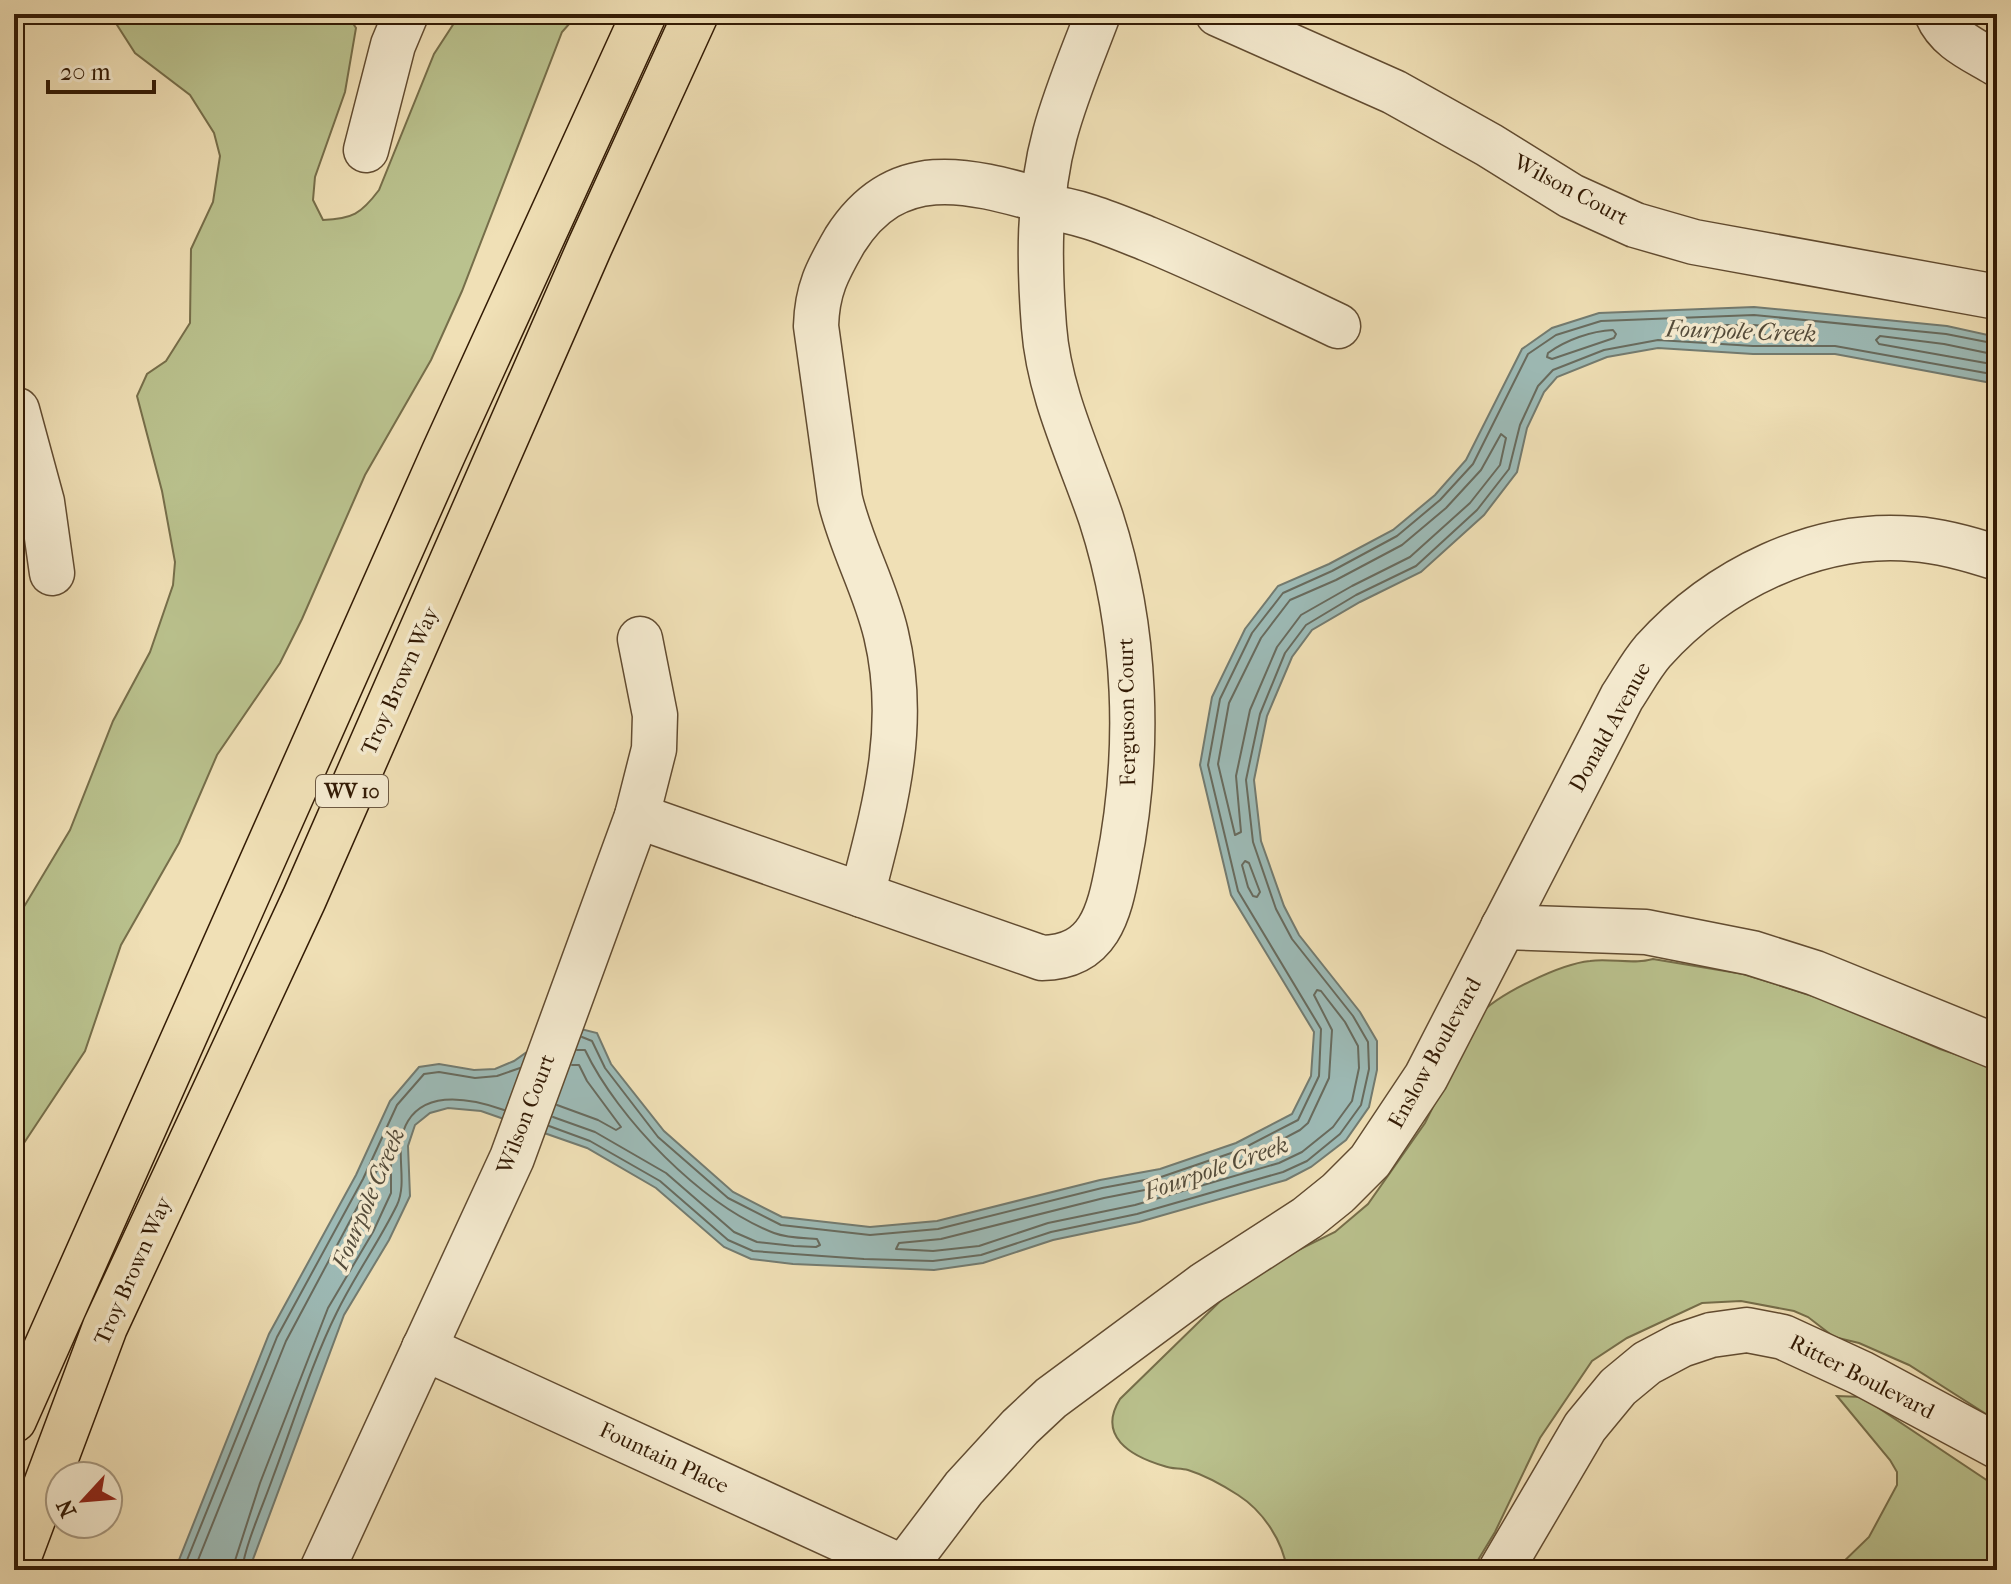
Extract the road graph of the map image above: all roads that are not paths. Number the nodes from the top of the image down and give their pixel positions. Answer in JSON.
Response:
{"nodes":[{"id":1,"x":406,"y":14,"type":"edge"},
{"id":2,"x":644,"y":14,"type":"edge"},
{"id":3,"x":696,"y":14,"type":"edge"},
{"id":4,"x":1098,"y":14,"type":"edge"},
{"id":5,"x":1218,"y":14,"type":"edge"},
{"id":6,"x":1937,"y":14,"type":"edge"},
{"id":7,"x":1997,"y":64,"type":"edge"},
{"id":8,"x":366,"y":150,"type":"dead end"},
{"id":9,"x":1043,"y":204,"type":"junction"},
{"id":10,"x":1997,"y":297,"type":"edge"},
{"id":11,"x":1338,"y":326,"type":"dead end"},
{"id":12,"x":15,"y":401,"type":"edge"},
{"id":13,"x":1997,"y":558,"type":"edge"},
{"id":14,"x":52,"y":573,"type":"dead end"},
{"id":15,"x":640,"y":639,"type":"dead end"},
{"id":16,"x":637,"y":816,"type":"junction"},
{"id":17,"x":862,"y":895,"type":"junction"},
{"id":18,"x":1503,"y":927,"type":"junction"},
{"id":19,"x":1997,"y":1047,"type":"edge"},
{"id":20,"x":424,"y":1348,"type":"junction"},
{"id":21,"x":14,"y":1420,"type":"edge"},
{"id":22,"x":1997,"y":1446,"type":"edge"},
{"id":23,"x":903,"y":1569,"type":"edge"},
{"id":24,"x":14,"y":1570,"type":"edge"},
{"id":25,"x":322,"y":1570,"type":"edge"},
{"id":26,"x":1501,"y":1570,"type":"edge"}],
"edges":[{"from":1,"to":8,"type":"street"},
{"from":2,"to":21,"type":"main road","number":"WV 10"},
{"from":3,"to":24,"type":"main road","name":"Troy Brown Way","number":"WV 10"},
{"from":4,"to":9,"type":"street","name":"Ferguson Court"},
{"from":5,"to":10,"type":"street","name":"Wilson Court"},
{"from":6,"to":7,"type":"street"},
{"from":9,"to":11,"type":"street"},
{"from":9,"to":17,"type":"street"},
{"from":9,"to":17,"type":"street","name":"Ferguson Court"},
{"from":12,"to":14,"type":"street"},
{"from":13,"to":18,"type":"street","name":"Donald Avenue"},
{"from":15,"to":16,"type":"street","name":"Wilson Court"},
{"from":16,"to":17,"type":"street","name":"Ferguson Court"},
{"from":16,"to":20,"type":"street","name":"Wilson Court"},
{"from":18,"to":19,"type":"street"},
{"from":18,"to":23,"type":"street","name":"Enslow Boulevard"},
{"from":20,"to":23,"type":"street","name":"Fountain Place"},
{"from":20,"to":25,"type":"street","name":"Wilson Court"},
{"from":22,"to":26,"type":"street","name":"Ritter Boulevard"}]}
